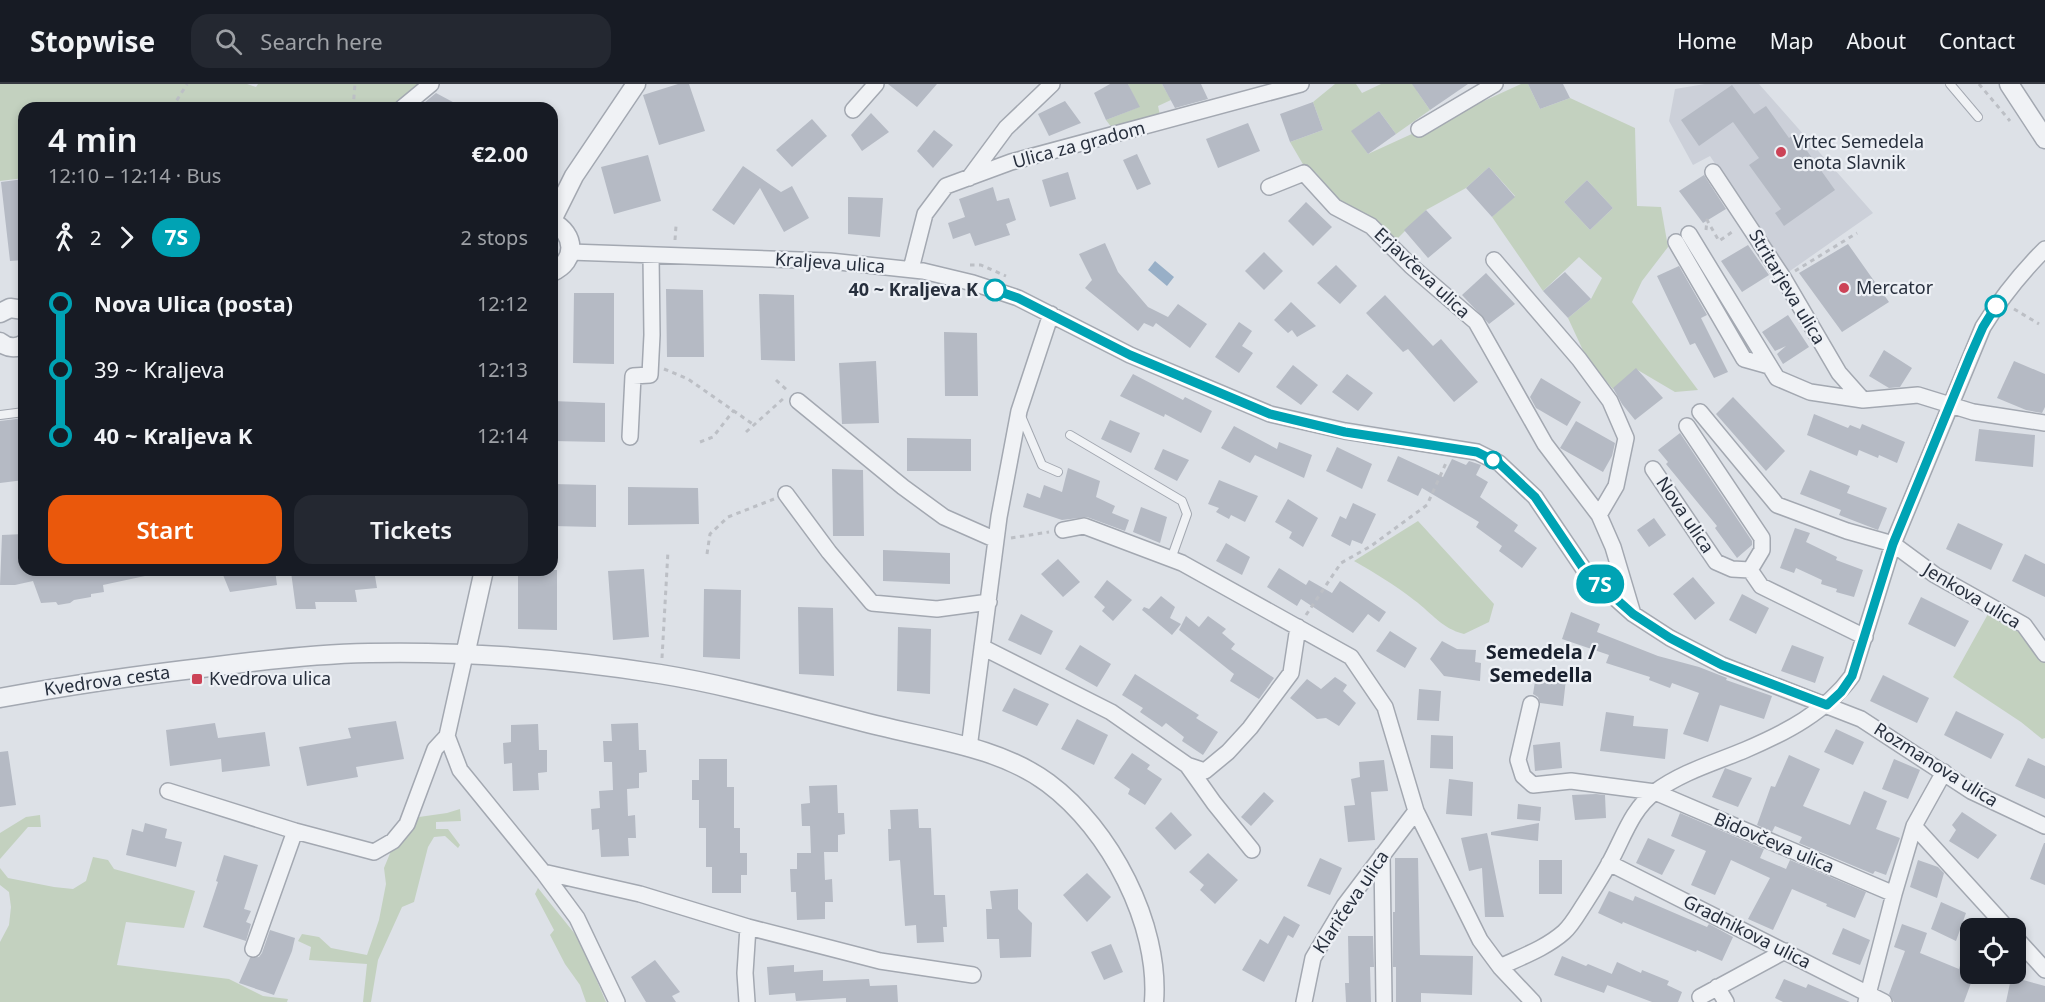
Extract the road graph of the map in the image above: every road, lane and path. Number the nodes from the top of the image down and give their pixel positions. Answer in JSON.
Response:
{"nodes":[{"id":1,"x":187,"y":84,"type":"edge"},
{"id":2,"x":355,"y":84,"type":"edge"},
{"id":3,"x":431,"y":84,"type":"edge"},
{"id":4,"x":636,"y":84,"type":"edge"},
{"id":5,"x":876,"y":84,"type":"edge"},
{"id":6,"x":1052,"y":84,"type":"edge"},
{"id":7,"x":1301,"y":84,"type":"edge"},
{"id":8,"x":1495,"y":84,"type":"edge"},
{"id":9,"x":1950,"y":84,"type":"edge"},
{"id":10,"x":1978,"y":84,"type":"edge"},
{"id":11,"x":2009,"y":84,"type":"edge"},
{"id":12,"x":175,"y":102,"type":"edge"},
{"id":13,"x":354,"y":102,"type":"edge"},
{"id":14,"x":409,"y":102,"type":"edge"},
{"id":15,"x":853,"y":110,"type":"dead end"},
{"id":16,"x":2045,"y":116,"type":"edge"},
{"id":17,"x":1978,"y":117,"type":"dead end"},
{"id":18,"x":2010,"y":121,"type":"dead end"},
{"id":19,"x":1419,"y":129,"type":"dead end"},
{"id":20,"x":2045,"y":139,"type":"edge"},
{"id":21,"x":1713,"y":172,"type":"dead end"},
{"id":22,"x":969,"y":178,"type":"junction"},
{"id":23,"x":1269,"y":187,"type":"dead end"},
{"id":24,"x":558,"y":209,"type":"edge"},
{"id":25,"x":558,"y":225,"type":"edge"},
{"id":26,"x":1739,"y":228,"type":"dead end"},
{"id":27,"x":1857,"y":233,"type":"dead end"},
{"id":28,"x":1683,"y":238,"type":"dead end"},
{"id":29,"x":1719,"y":240,"type":"dead end"},
{"id":30,"x":2045,"y":249,"type":"edge"},
{"id":31,"x":570,"y":252,"type":"junction"},
{"id":32,"x":651,"y":255,"type":"junction"},
{"id":33,"x":1494,"y":260,"type":"dead end"},
{"id":34,"x":1803,"y":267,"type":"dead end"},
{"id":35,"x":558,"y":269,"type":"edge"},
{"id":36,"x":911,"y":269,"type":"junction"},
{"id":37,"x":2000,"y":300,"type":"junction"},
{"id":38,"x":18,"y":309,"type":"edge"},
{"id":39,"x":0,"y":313,"type":"edge"},
{"id":40,"x":1051,"y":314,"type":"junction"},
{"id":41,"x":2039,"y":324,"type":"dead end"},
{"id":42,"x":1,"y":344,"type":"edge"},
{"id":43,"x":18,"y":347,"type":"edge"},
{"id":44,"x":651,"y":366,"type":"junction"},
{"id":45,"x":776,"y":380,"type":"dead end"},
{"id":46,"x":798,"y":400,"type":"dead end"},
{"id":47,"x":1863,"y":400,"type":"junction"},
{"id":48,"x":1950,"y":405,"type":"junction"},
{"id":49,"x":734,"y":410,"type":"junction"},
{"id":50,"x":1019,"y":411,"type":"junction"},
{"id":51,"x":1700,"y":412,"type":"dead end"},
{"id":52,"x":18,"y":413,"type":"edge"},
{"id":53,"x":0,"y":415,"type":"edge"},
{"id":54,"x":2045,"y":423,"type":"edge"},
{"id":55,"x":754,"y":425,"type":"junction"},
{"id":56,"x":1687,"y":426,"type":"dead end"},
{"id":57,"x":746,"y":432,"type":"dead end"},
{"id":58,"x":1070,"y":435,"type":"dead end"},
{"id":59,"x":630,"y":437,"type":"dead end"},
{"id":60,"x":700,"y":442,"type":"dead end"},
{"id":61,"x":1454,"y":447,"type":"junction"},
{"id":62,"x":1653,"y":469,"type":"dead end"},
{"id":63,"x":1058,"y":472,"type":"dead end"},
{"id":64,"x":786,"y":494,"type":"joint"},
{"id":65,"x":1599,"y":515,"type":"junction"},
{"id":66,"x":1063,"y":530,"type":"joint"},
{"id":67,"x":996,"y":540,"type":"junction"},
{"id":68,"x":1893,"y":544,"type":"junction"},
{"id":69,"x":668,"y":551,"type":"dead end"},
{"id":70,"x":707,"y":554,"type":"dead end"},
{"id":71,"x":1171,"y":559,"type":"junction"},
{"id":72,"x":1750,"y":570,"type":"junction"},
{"id":73,"x":483,"y":576,"type":"edge"},
{"id":74,"x":989,"y":602,"type":"junction"},
{"id":75,"x":1633,"y":614,"type":"junction"},
{"id":76,"x":1298,"y":627,"type":"junction"},
{"id":77,"x":1864,"y":637,"type":"junction"},
{"id":78,"x":982,"y":647,"type":"junction"},
{"id":79,"x":2045,"y":654,"type":"edge"},
{"id":80,"x":465,"y":655,"type":"junction"},
{"id":81,"x":662,"y":674,"type":"junction"},
{"id":82,"x":0,"y":698,"type":"edge"},
{"id":83,"x":1532,"y":704,"type":"dead end"},
{"id":84,"x":1827,"y":705,"type":"junction"},
{"id":85,"x":447,"y":736,"type":"junction"},
{"id":86,"x":969,"y":748,"type":"junction"},
{"id":87,"x":1187,"y":765,"type":"junction"},
{"id":88,"x":1944,"y":772,"type":"junction"},
{"id":89,"x":168,"y":791,"type":"dead end"},
{"id":90,"x":1655,"y":792,"type":"junction"},
{"id":91,"x":1416,"y":811,"type":"junction"},
{"id":92,"x":1914,"y":826,"type":"junction"},
{"id":93,"x":2045,"y":826,"type":"edge"},
{"id":94,"x":295,"y":831,"type":"junction"},
{"id":95,"x":1252,"y":850,"type":"dead end"},
{"id":96,"x":1382,"y":855,"type":"junction"},
{"id":97,"x":1609,"y":863,"type":"junction"},
{"id":98,"x":543,"y":872,"type":"junction"},
{"id":99,"x":1894,"y":894,"type":"junction"},
{"id":100,"x":1998,"y":918,"type":"edge"},
{"id":101,"x":748,"y":927,"type":"junction"},
{"id":102,"x":253,"y":949,"type":"dead end"},
{"id":103,"x":2026,"y":949,"type":"edge"},
{"id":104,"x":1785,"y":951,"type":"junction"},
{"id":105,"x":1500,"y":967,"type":"junction"},
{"id":106,"x":2045,"y":970,"type":"edge"},
{"id":107,"x":974,"y":975,"type":"dead end"},
{"id":108,"x":1717,"y":987,"type":"junction"},
{"id":109,"x":1700,"y":996,"type":"dead end"},
{"id":110,"x":1867,"y":997,"type":"edge"},
{"id":111,"x":1384,"y":1001,"type":"edge"},
{"id":112,"x":617,"y":1002,"type":"edge"},
{"id":113,"x":747,"y":1002,"type":"edge"},
{"id":114,"x":1154,"y":1002,"type":"edge"},
{"id":115,"x":1304,"y":1002,"type":"edge"},
{"id":116,"x":1533,"y":1002,"type":"edge"},
{"id":117,"x":1726,"y":1002,"type":"edge"},
{"id":118,"x":1884,"y":1002,"type":"edge"}],
"edges":[{"from":1,"to":12,"type":"path"},
{"from":2,"to":13,"type":"path"},
{"from":3,"to":14,"type":"street"},
{"from":4,"to":24,"type":"street"},
{"from":5,"to":15,"type":"street"},
{"from":6,"to":22,"type":"street"},
{"from":7,"to":22,"type":"street","name":"Ulica za gradom"},
{"from":8,"to":19,"type":"street"},
{"from":9,"to":17,"type":"lane"},
{"from":10,"to":18,"type":"path"},
{"from":11,"to":16,"type":"street"},
{"from":11,"to":20,"type":"street"},
{"from":21,"to":47,"type":"street","name":"Stritarjeva ulica"},
{"from":22,"to":36,"type":"street","name":"Ulica za gradom"},
{"from":23,"to":65,"type":"street","name":"Erjavčeva ulica"},
{"from":25,"to":31,"type":"street"},
{"from":26,"to":29,"type":"path"},
{"from":27,"to":34,"type":"path"},
{"from":28,"to":47,"type":"street"},
{"from":30,"to":37,"type":"street"},
{"from":31,"to":32,"type":"street","name":"Kraljeva ulica"},
{"from":31,"to":35,"type":"street"},
{"from":32,"to":36,"type":"street","name":"Kraljeva ulica"},
{"from":32,"to":44,"type":"street"},
{"from":33,"to":65,"type":"street"},
{"from":36,"to":40,"type":"street","name":"Kraljeva ulica"},
{"from":37,"to":41,"type":"path"},
{"from":37,"to":48,"type":"street"},
{"from":38,"to":39,"type":"street"},
{"from":40,"to":50,"type":"street"},
{"from":40,"to":61,"type":"street","name":"Kraljeva ulica"},
{"from":42,"to":43,"type":"street"},
{"from":44,"to":49,"type":"path"},
{"from":44,"to":59,"type":"street"},
{"from":45,"to":55,"type":"path"},
{"from":46,"to":67,"type":"street"},
{"from":47,"to":48,"type":"street"},
{"from":48,"to":54,"type":"street"},
{"from":48,"to":68,"type":"street"},
{"from":49,"to":55,"type":"path"},
{"from":49,"to":60,"type":"path"},
{"from":50,"to":63,"type":"lane"},
{"from":50,"to":67,"type":"street"},
{"from":51,"to":68,"type":"street"},
{"from":52,"to":53,"type":"lane"},
{"from":55,"to":57,"type":"path"},
{"from":56,"to":72,"type":"street"},
{"from":58,"to":71,"type":"lane"},
{"from":61,"to":75,"type":"street","name":"Kraljeva ulica"},
{"from":61,"to":76,"type":"path"},
{"from":62,"to":72,"type":"street","name":"Nova ulica"},
{"from":64,"to":70,"type":"path"},
{"from":64,"to":74,"type":"street"},
{"from":65,"to":75,"type":"street","name":"Erjavčeva ulica"},
{"from":66,"to":67,"type":"path"},
{"from":66,"to":71,"type":"street"},
{"from":67,"to":74,"type":"street"},
{"from":68,"to":77,"type":"street"},
{"from":68,"to":79,"type":"street","name":"Jenkova ulica"},
{"from":69,"to":81,"type":"path"},
{"from":71,"to":76,"type":"street"},
{"from":72,"to":77,"type":"street"},
{"from":73,"to":80,"type":"street"},
{"from":74,"to":78,"type":"street"},
{"from":75,"to":84,"type":"street"},
{"from":76,"to":87,"type":"street"},
{"from":76,"to":91,"type":"street"},
{"from":77,"to":84,"type":"street"},
{"from":78,"to":86,"type":"street"},
{"from":78,"to":87,"type":"street"},
{"from":80,"to":81,"type":"street","name":"Kvedrova cesta"},
{"from":80,"to":82,"type":"street","name":"Kvedrova cesta"},
{"from":80,"to":85,"type":"street"},
{"from":81,"to":86,"type":"street","name":"Kvedrova cesta"},
{"from":83,"to":90,"type":"street","name":"Bidovčeva ulica"},
{"from":84,"to":88,"type":"street","name":"Rozmanova ulica"},
{"from":84,"to":90,"type":"street"},
{"from":85,"to":94,"type":"street"},
{"from":85,"to":98,"type":"street"},
{"from":86,"to":114,"type":"street","name":"Kvedrova cesta"},
{"from":87,"to":95,"type":"street"},
{"from":88,"to":92,"type":"street"},
{"from":88,"to":93,"type":"street","name":"Rozmanova ulica"},
{"from":89,"to":94,"type":"street"},
{"from":90,"to":97,"type":"street"},
{"from":90,"to":99,"type":"street","name":"Bidovčeva ulica"},
{"from":91,"to":96,"type":"street","name":"Klaričeva ulica"},
{"from":91,"to":105,"type":"street"},
{"from":92,"to":99,"type":"street"},
{"from":92,"to":100,"type":"street"},
{"from":94,"to":102,"type":"street"},
{"from":96,"to":111,"type":"street"},
{"from":96,"to":115,"type":"street","name":"Klaričeva ulica"},
{"from":97,"to":104,"type":"street","name":"Gradnikova ulica"},
{"from":97,"to":105,"type":"street"},
{"from":98,"to":101,"type":"street"},
{"from":98,"to":112,"type":"street"},
{"from":99,"to":110,"type":"street"},
{"from":101,"to":107,"type":"street"},
{"from":101,"to":113,"type":"street"},
{"from":103,"to":106,"type":"street"},
{"from":104,"to":108,"type":"street"},
{"from":104,"to":110,"type":"street","name":"Gradnikova ulica"},
{"from":105,"to":116,"type":"street"},
{"from":108,"to":109,"type":"street"},
{"from":108,"to":117,"type":"street"},
{"from":110,"to":118,"type":"street","name":"Gradnikova ulica"}]}
